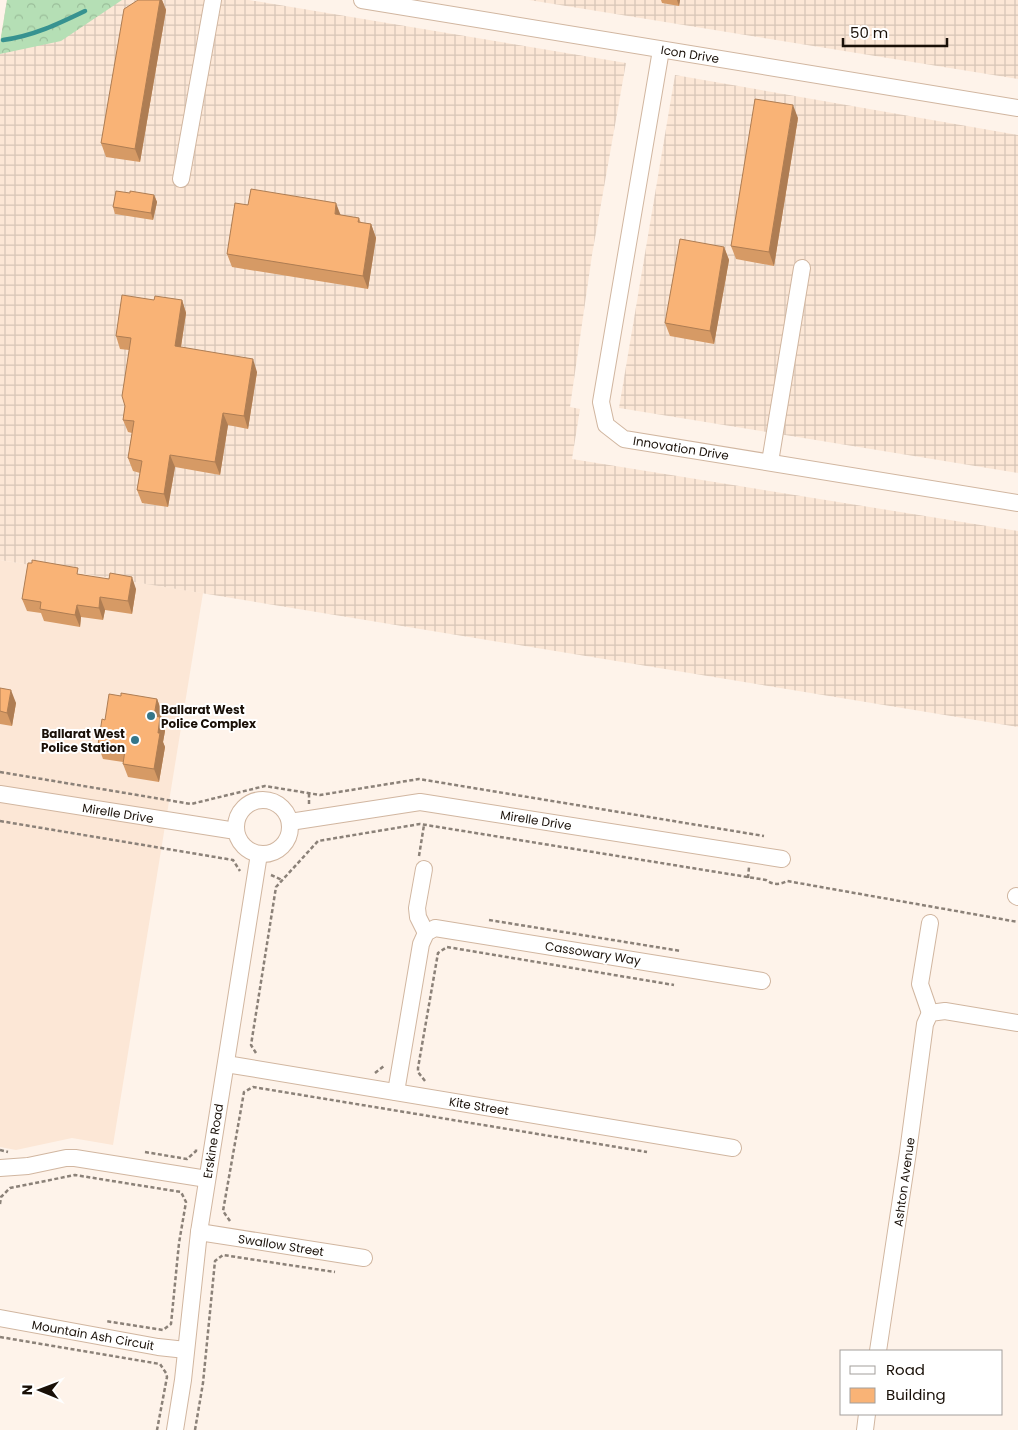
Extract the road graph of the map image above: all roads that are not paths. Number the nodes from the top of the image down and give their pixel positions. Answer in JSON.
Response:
{"nodes":[{"id":1,"x":213,"y":0,"type":"edge"},
{"id":2,"x":362,"y":0,"type":"edge"},
{"id":3,"x":661,"y":50,"type":"junction"},
{"id":4,"x":1018,"y":108,"type":"edge"},
{"id":5,"x":181,"y":179,"type":"dead end"},
{"id":6,"x":802,"y":268,"type":"dead end"},
{"id":7,"x":770,"y":462,"type":"junction"},
{"id":8,"x":1018,"y":503,"type":"edge"},
{"id":9,"x":0,"y":794,"type":"edge"},
{"id":10,"x":290,"y":822,"type":"junction"},
{"id":11,"x":236,"y":830,"type":"junction"},
{"id":12,"x":259,"y":854,"type":"junction"},
{"id":13,"x":782,"y":859,"type":"dead end"},
{"id":14,"x":421,"y":865,"type":"road end"},
{"id":15,"x":930,"y":923,"type":"dead end"},
{"id":16,"x":426,"y":933,"type":"junction"},
{"id":17,"x":762,"y":981,"type":"dead end"},
{"id":18,"x":930,"y":1013,"type":"junction"},
{"id":19,"x":1018,"y":1023,"type":"edge"},
{"id":20,"x":226,"y":1064,"type":"junction"},
{"id":21,"x":396,"y":1092,"type":"junction"},
{"id":22,"x":733,"y":1148,"type":"dead end"},
{"id":23,"x":0,"y":1168,"type":"edge"},
{"id":24,"x":207,"y":1179,"type":"junction"},
{"id":25,"x":199,"y":1232,"type":"junction"},
{"id":26,"x":364,"y":1258,"type":"dead end"},
{"id":27,"x":0,"y":1318,"type":"edge"},
{"id":28,"x":186,"y":1350,"type":"junction"},
{"id":29,"x":878,"y":1350,"type":"edge"},
{"id":30,"x":867,"y":1415,"type":"edge"},
{"id":31,"x":175,"y":1430,"type":"edge"},
{"id":32,"x":865,"y":1430,"type":"edge"}],
"edges":[{"from":1,"to":5,"type":"street"},
{"from":2,"to":3,"type":"street","name":"Icon Drive"},
{"from":3,"to":4,"type":"street","name":"Icon Drive"},
{"from":3,"to":7,"type":"street","name":"Innovation Drive"},
{"from":6,"to":7,"type":"street"},
{"from":7,"to":8,"type":"street","name":"Innovation Drive"},
{"from":9,"to":11,"type":"street","name":"Mirelle Drive"},
{"from":10,"to":11,"type":"street"},
{"from":10,"to":12,"type":"street"},
{"from":10,"to":13,"type":"street","name":"Mirelle Drive"},
{"from":11,"to":12,"type":"street"},
{"from":12,"to":20,"type":"street","name":"Erskine Road"},
{"from":14,"to":16,"type":"street"},
{"from":15,"to":18,"type":"street"},
{"from":16,"to":17,"type":"street","name":"Cassowary Way"},
{"from":16,"to":21,"type":"street"},
{"from":18,"to":19,"type":"street"},
{"from":18,"to":29,"type":"street","name":"Ashton Avenue"},
{"from":20,"to":21,"type":"street","name":"Kite Street"},
{"from":20,"to":24,"type":"street","name":"Erskine Road"},
{"from":21,"to":22,"type":"street","name":"Kite Street"},
{"from":23,"to":24,"type":"street"},
{"from":24,"to":25,"type":"street","name":"Erskine Road"},
{"from":25,"to":26,"type":"street","name":"Swallow Street"},
{"from":25,"to":28,"type":"street","name":"Erskine Road"},
{"from":27,"to":28,"type":"street","name":"Mountain Ash Circuit"},
{"from":28,"to":31,"type":"street","name":"Erskine Road"},
{"from":30,"to":32,"type":"street"}]}
